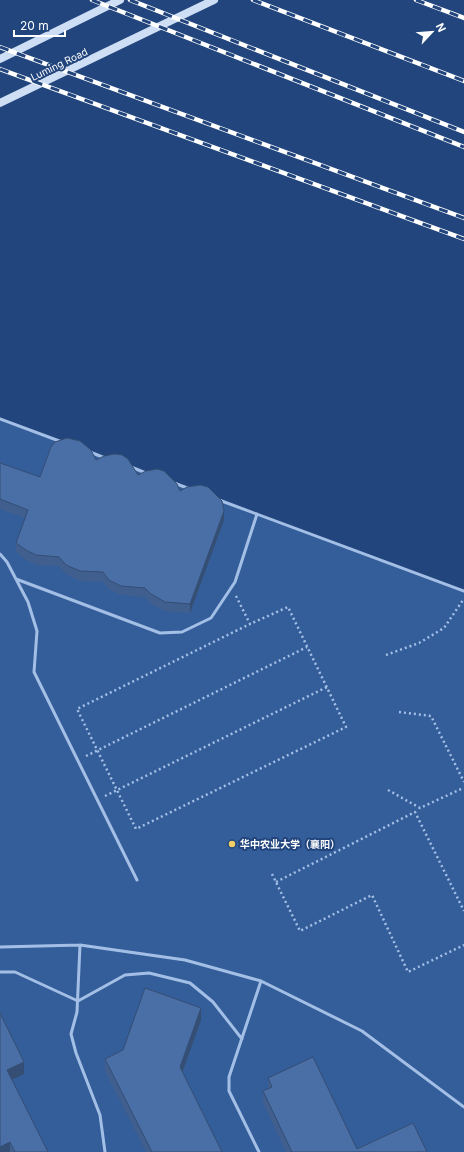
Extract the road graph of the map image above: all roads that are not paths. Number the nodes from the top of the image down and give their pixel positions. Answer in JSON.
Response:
{"nodes":[{"id":1,"x":120,"y":0,"type":"edge"},
{"id":2,"x":214,"y":0,"type":"edge"},
{"id":3,"x":0,"y":59,"type":"edge"},
{"id":4,"x":0,"y":104,"type":"edge"},
{"id":5,"x":0,"y":419,"type":"edge"},
{"id":6,"x":66,"y":443,"type":"edge"},
{"id":7,"x":88,"y":452,"type":"edge"},
{"id":8,"x":110,"y":460,"type":"edge"},
{"id":9,"x":125,"y":465,"type":"edge"},
{"id":10,"x":147,"y":473,"type":"edge"},
{"id":11,"x":169,"y":482,"type":"edge"},
{"id":12,"x":191,"y":490,"type":"edge"},
{"id":13,"x":213,"y":498,"type":"edge"},
{"id":14,"x":257,"y":514,"type":"junction"},
{"id":15,"x":0,"y":554,"type":"edge"},
{"id":16,"x":16,"y":579,"type":"junction"},
{"id":17,"x":464,"y":591,"type":"edge"},
{"id":18,"x":137,"y":880,"type":"dead end"},
{"id":19,"x":80,"y":945,"type":"junction"},
{"id":20,"x":0,"y":947,"type":"edge"},
{"id":21,"x":0,"y":972,"type":"edge"},
{"id":22,"x":261,"y":981,"type":"junction"},
{"id":23,"x":78,"y":1001,"type":"junction"},
{"id":24,"x":242,"y":1039,"type":"junction"},
{"id":25,"x":464,"y":1107,"type":"edge"},
{"id":26,"x":105,"y":1152,"type":"edge"},
{"id":27,"x":259,"y":1152,"type":"edge"}],
"edges":[{"from":1,"to":3,"type":"main road"},
{"from":2,"to":4,"type":"main road","name":"Luming Road"},
{"from":5,"to":6,"type":"lane"},
{"from":7,"to":8,"type":"lane"},
{"from":9,"to":10,"type":"lane"},
{"from":11,"to":12,"type":"lane"},
{"from":13,"to":14,"type":"lane"},
{"from":14,"to":16,"type":"lane"},
{"from":14,"to":17,"type":"lane"},
{"from":15,"to":16,"type":"lane"},
{"from":16,"to":18,"type":"lane"},
{"from":19,"to":20,"type":"lane"},
{"from":19,"to":22,"type":"lane"},
{"from":19,"to":23,"type":"lane"},
{"from":21,"to":23,"type":"lane"},
{"from":22,"to":24,"type":"lane"},
{"from":22,"to":25,"type":"lane"},
{"from":23,"to":24,"type":"lane"},
{"from":23,"to":26,"type":"lane"},
{"from":24,"to":27,"type":"lane"}]}
